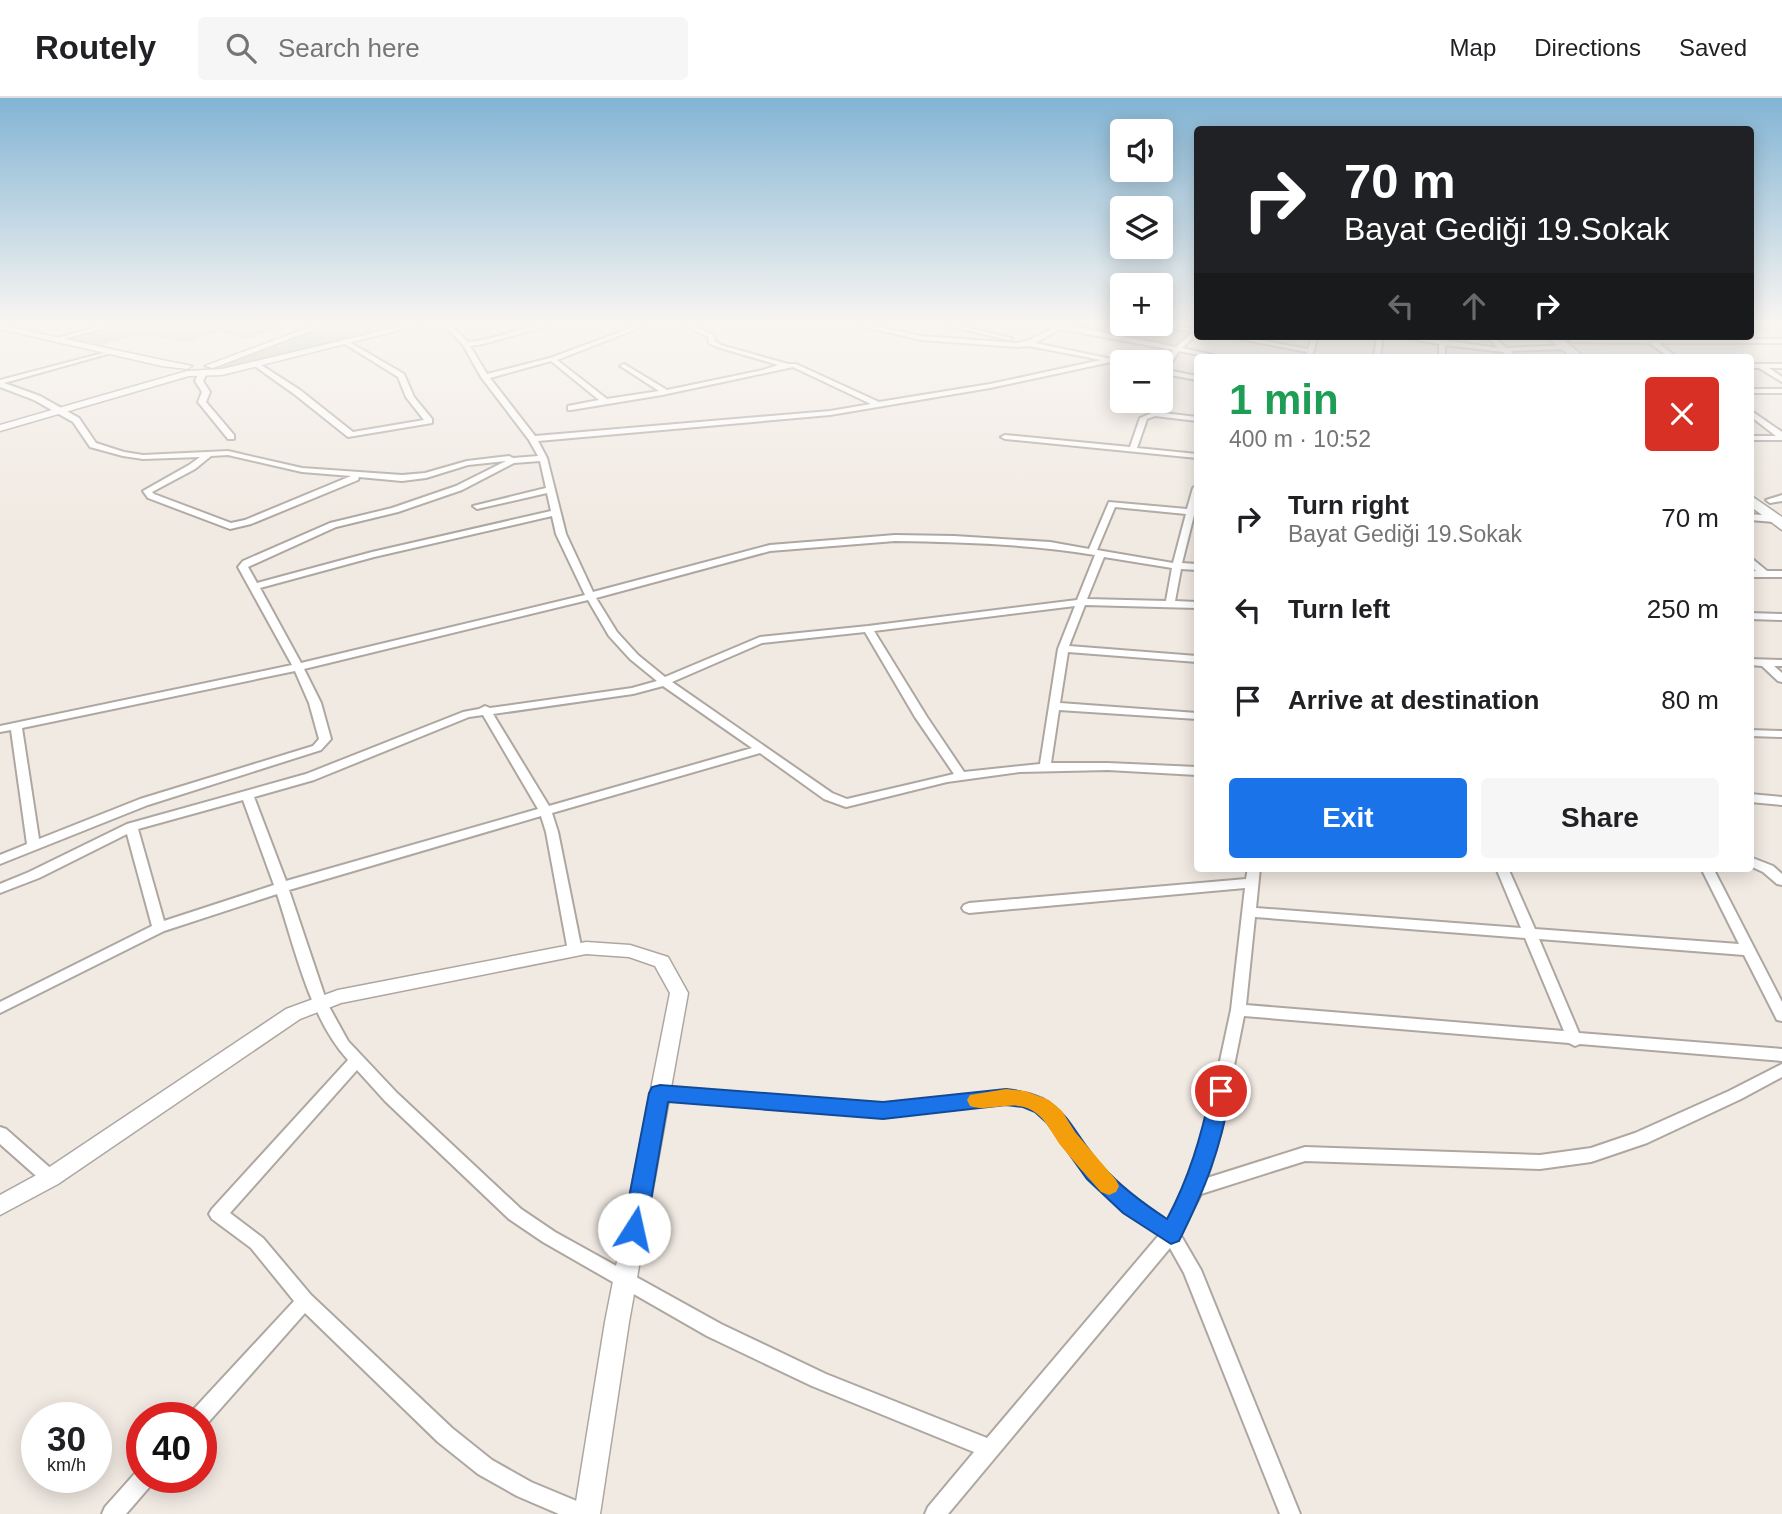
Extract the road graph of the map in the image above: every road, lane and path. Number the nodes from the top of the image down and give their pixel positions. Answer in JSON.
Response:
{"nodes":[{"id":1,"x":20,"y":391,"type":"edge"},
{"id":2,"x":125,"y":391,"type":"edge"},
{"id":3,"x":205,"y":391,"type":"edge"},
{"id":4,"x":296,"y":391,"type":"edge"},
{"id":5,"x":407,"y":391,"type":"edge"},
{"id":6,"x":496,"y":391,"type":"edge"},
{"id":7,"x":592,"y":391,"type":"edge"},
{"id":8,"x":662,"y":391,"type":"edge"},
{"id":9,"x":674,"y":391,"type":"edge"},
{"id":10,"x":849,"y":391,"type":"edge"},
{"id":11,"x":956,"y":391,"type":"edge"},
{"id":12,"x":665,"y":393,"type":"junction"},
{"id":13,"x":605,"y":401,"type":"junction"},
{"id":14,"x":879,"y":405,"type":"junction"},
{"id":15,"x":570,"y":408,"type":"dead end"},
{"id":16,"x":58,"y":411,"type":"junction"},
{"id":17,"x":1754,"y":415,"type":"edge"},
{"id":18,"x":1194,"y":419,"type":"edge"},
{"id":19,"x":0,"y":428,"type":"edge"},
{"id":20,"x":231,"y":437,"type":"dead end"},
{"id":21,"x":1005,"y":437,"type":"dead end"},
{"id":22,"x":1782,"y":437,"type":"edge"},
{"id":23,"x":1754,"y":438,"type":"edge"},
{"id":24,"x":533,"y":439,"type":"junction"},
{"id":25,"x":1133,"y":449,"type":"junction"},
{"id":26,"x":209,"y":454,"type":"junction"},
{"id":27,"x":1194,"y":456,"type":"edge"},
{"id":28,"x":543,"y":458,"type":"junction"},
{"id":29,"x":523,"y":459,"type":"junction"},
{"id":30,"x":359,"y":476,"type":"junction"},
{"id":31,"x":1754,"y":489,"type":"edge"},
{"id":32,"x":550,"y":491,"type":"junction"},
{"id":33,"x":1754,"y":501,"type":"edge"},
{"id":34,"x":477,"y":506,"type":"dead end"},
{"id":35,"x":1754,"y":511,"type":"edge"},
{"id":36,"x":1777,"y":511,"type":"edge"},
{"id":37,"x":1193,"y":512,"type":"edge"},
{"id":38,"x":556,"y":513,"type":"junction"},
{"id":39,"x":1754,"y":516,"type":"edge"},
{"id":40,"x":1096,"y":553,"type":"junction"},
{"id":41,"x":1754,"y":564,"type":"edge"},
{"id":42,"x":1177,"y":566,"type":"junction"},
{"id":43,"x":1194,"y":567,"type":"edge"},
{"id":44,"x":1754,"y":573,"type":"edge"},
{"id":45,"x":1765,"y":574,"type":"junction"},
{"id":46,"x":1782,"y":574,"type":"edge"},
{"id":47,"x":254,"y":587,"type":"junction"},
{"id":48,"x":590,"y":596,"type":"junction"},
{"id":49,"x":1081,"y":602,"type":"junction"},
{"id":50,"x":1170,"y":604,"type":"junction"},
{"id":51,"x":1194,"y":605,"type":"edge"},
{"id":52,"x":1754,"y":616,"type":"edge"},
{"id":53,"x":1782,"y":617,"type":"edge"},
{"id":54,"x":868,"y":629,"type":"junction"},
{"id":55,"x":1063,"y":649,"type":"junction"},
{"id":56,"x":1194,"y":659,"type":"edge"},
{"id":57,"x":1754,"y":662,"type":"edge"},
{"id":58,"x":1765,"y":662,"type":"junction"},
{"id":59,"x":1782,"y":663,"type":"edge"},
{"id":60,"x":298,"y":667,"type":"junction"},
{"id":61,"x":1782,"y":679,"type":"edge"},
{"id":62,"x":664,"y":681,"type":"junction"},
{"id":63,"x":1053,"y":706,"type":"junction"},
{"id":64,"x":485,"y":709,"type":"junction"},
{"id":65,"x":1194,"y":716,"type":"edge"},
{"id":66,"x":16,"y":725,"type":"junction"},
{"id":67,"x":0,"y":729,"type":"edge"},
{"id":68,"x":1754,"y":733,"type":"edge"},
{"id":69,"x":1782,"y":734,"type":"edge"},
{"id":70,"x":762,"y":749,"type":"junction"},
{"id":71,"x":1045,"y":767,"type":"junction"},
{"id":72,"x":1194,"y":771,"type":"edge"},
{"id":73,"x":961,"y":776,"type":"junction"},
{"id":74,"x":247,"y":795,"type":"junction"},
{"id":75,"x":1754,"y":798,"type":"edge"},
{"id":76,"x":1782,"y":801,"type":"edge"},
{"id":77,"x":545,"y":810,"type":"junction"},
{"id":78,"x":131,"y":827,"type":"junction"},
{"id":79,"x":34,"y":846,"type":"junction"},
{"id":80,"x":0,"y":860,"type":"edge"},
{"id":81,"x":1754,"y":863,"type":"edge"},
{"id":82,"x":1754,"y":868,"type":"edge"},
{"id":83,"x":1768,"y":869,"type":"junction"},
{"id":84,"x":1782,"y":870,"type":"edge"},
{"id":85,"x":1504,"y":872,"type":"edge"},
{"id":86,"x":1709,"y":872,"type":"edge"},
{"id":87,"x":1253,"y":875,"type":"edge"},
{"id":88,"x":1782,"y":881,"type":"edge"},
{"id":89,"x":0,"y":888,"type":"edge"},
{"id":90,"x":282,"y":889,"type":"junction"},
{"id":91,"x":969,"y":908,"type":"dead end"},
{"id":92,"x":1248,"y":912,"type":"junction"},
{"id":93,"x":159,"y":928,"type":"junction"},
{"id":94,"x":1530,"y":934,"type":"junction"},
{"id":95,"x":1747,"y":950,"type":"junction"},
{"id":96,"x":575,"y":951,"type":"junction"},
{"id":97,"x":320,"y":1003,"type":"junction"},
{"id":98,"x":0,"y":1008,"type":"edge"},
{"id":99,"x":1238,"y":1010,"type":"junction"},
{"id":100,"x":1782,"y":1016,"type":"edge"},
{"id":101,"x":1575,"y":1040,"type":"junction"},
{"id":102,"x":1782,"y":1055,"type":"edge"},
{"id":103,"x":356,"y":1060,"type":"junction"},
{"id":104,"x":1782,"y":1070,"type":"edge"},
{"id":105,"x":660,"y":1093,"type":"junction"},
{"id":106,"x":0,"y":1134,"type":"edge"},
{"id":107,"x":50,"y":1178,"type":"junction"},
{"id":108,"x":1195,"y":1189,"type":"junction"},
{"id":109,"x":0,"y":1206,"type":"edge"},
{"id":110,"x":1171,"y":1234,"type":"junction"},
{"id":111,"x":625,"y":1279,"type":"junction"},
{"id":112,"x":305,"y":1300,"type":"junction"},
{"id":113,"x":213,"y":1402,"type":"edge"},
{"id":114,"x":990,"y":1449,"type":"junction"},
{"id":115,"x":131,"y":1493,"type":"edge"},
{"id":116,"x":112,"y":1514,"type":"edge"},
{"id":117,"x":586,"y":1514,"type":"edge"},
{"id":118,"x":935,"y":1514,"type":"edge"},
{"id":119,"x":1290,"y":1514,"type":"edge"}],
"edges":[{"from":1,"to":16,"type":"street"},
{"from":2,"to":16,"type":"street"},
{"from":3,"to":20,"type":"street"},
{"from":4,"to":5,"type":"street"},
{"from":6,"to":24,"type":"street"},
{"from":7,"to":13,"type":"street"},
{"from":8,"to":12,"type":"street"},
{"from":9,"to":12,"type":"street"},
{"from":10,"to":14,"type":"street"},
{"from":11,"to":14,"type":"street"},
{"from":12,"to":13,"type":"street"},
{"from":13,"to":15,"type":"street"},
{"from":14,"to":24,"type":"street"},
{"from":16,"to":19,"type":"street"},
{"from":16,"to":26,"type":"street"},
{"from":17,"to":22,"type":"street"},
{"from":18,"to":25,"type":"street"},
{"from":21,"to":25,"type":"street"},
{"from":22,"to":23,"type":"street"},
{"from":24,"to":28,"type":"street"},
{"from":25,"to":27,"type":"street"},
{"from":26,"to":30,"type":"street"},
{"from":26,"to":30,"type":"street"},
{"from":28,"to":29,"type":"street"},
{"from":28,"to":32,"type":"street"},
{"from":29,"to":30,"type":"street"},
{"from":29,"to":47,"type":"street"},
{"from":31,"to":36,"type":"highway"},
{"from":32,"to":34,"type":"street"},
{"from":32,"to":38,"type":"street"},
{"from":33,"to":36,"type":"highway"},
{"from":35,"to":36,"type":"street"},
{"from":36,"to":39,"type":"street"},
{"from":37,"to":40,"type":"street"},
{"from":37,"to":42,"type":"street"},
{"from":38,"to":47,"type":"street"},
{"from":38,"to":48,"type":"street"},
{"from":40,"to":42,"type":"street"},
{"from":40,"to":48,"type":"street"},
{"from":40,"to":49,"type":"street"},
{"from":41,"to":45,"type":"street"},
{"from":42,"to":43,"type":"street"},
{"from":42,"to":50,"type":"street"},
{"from":44,"to":45,"type":"street"},
{"from":45,"to":46,"type":"street"},
{"from":47,"to":60,"type":"street"},
{"from":48,"to":60,"type":"street"},
{"from":48,"to":62,"type":"street"},
{"from":49,"to":50,"type":"street"},
{"from":49,"to":54,"type":"street"},
{"from":49,"to":55,"type":"street"},
{"from":50,"to":51,"type":"street"},
{"from":52,"to":53,"type":"street"},
{"from":54,"to":62,"type":"street"},
{"from":54,"to":73,"type":"street"},
{"from":55,"to":56,"type":"street"},
{"from":55,"to":63,"type":"street"},
{"from":57,"to":58,"type":"street"},
{"from":58,"to":59,"type":"street"},
{"from":58,"to":61,"type":"street"},
{"from":60,"to":66,"type":"street"},
{"from":60,"to":79,"type":"street"},
{"from":62,"to":64,"type":"street"},
{"from":62,"to":70,"type":"street"},
{"from":63,"to":65,"type":"street"},
{"from":63,"to":71,"type":"street"},
{"from":64,"to":74,"type":"street"},
{"from":64,"to":77,"type":"street"},
{"from":66,"to":67,"type":"street"},
{"from":66,"to":79,"type":"street"},
{"from":68,"to":69,"type":"street"},
{"from":70,"to":73,"type":"street"},
{"from":70,"to":77,"type":"street"},
{"from":71,"to":72,"type":"street"},
{"from":71,"to":73,"type":"street"},
{"from":74,"to":78,"type":"street"},
{"from":74,"to":90,"type":"street"},
{"from":75,"to":76,"type":"street"},
{"from":77,"to":90,"type":"street"},
{"from":77,"to":96,"type":"street"},
{"from":78,"to":89,"type":"street"},
{"from":78,"to":93,"type":"street"},
{"from":79,"to":80,"type":"street"},
{"from":81,"to":83,"type":"street"},
{"from":82,"to":83,"type":"street"},
{"from":83,"to":84,"type":"street"},
{"from":83,"to":88,"type":"street"},
{"from":85,"to":94,"type":"street"},
{"from":86,"to":95,"type":"street"},
{"from":87,"to":91,"type":"street"},
{"from":87,"to":92,"type":"street"},
{"from":90,"to":93,"type":"street"},
{"from":90,"to":97,"type":"street"},
{"from":92,"to":94,"type":"street"},
{"from":92,"to":99,"type":"street"},
{"from":93,"to":98,"type":"street"},
{"from":94,"to":95,"type":"street"},
{"from":94,"to":101,"type":"street"},
{"from":95,"to":100,"type":"street"},
{"from":96,"to":97,"type":"street"},
{"from":96,"to":105,"type":"street"},
{"from":97,"to":103,"type":"street"},
{"from":97,"to":107,"type":"street"},
{"from":99,"to":101,"type":"street"},
{"from":99,"to":108,"type":"street"},
{"from":101,"to":102,"type":"street"},
{"from":103,"to":111,"type":"street"},
{"from":103,"to":112,"type":"street"},
{"from":104,"to":108,"type":"street"},
{"from":105,"to":110,"type":"street"},
{"from":105,"to":111,"type":"street"},
{"from":106,"to":107,"type":"street"},
{"from":107,"to":109,"type":"street"},
{"from":108,"to":110,"type":"street"},
{"from":110,"to":114,"type":"street"},
{"from":110,"to":119,"type":"street"},
{"from":111,"to":114,"type":"street"},
{"from":111,"to":117,"type":"street"},
{"from":112,"to":113,"type":"street"},
{"from":112,"to":117,"type":"street"},
{"from":114,"to":118,"type":"street"},
{"from":115,"to":116,"type":"street"}]}
